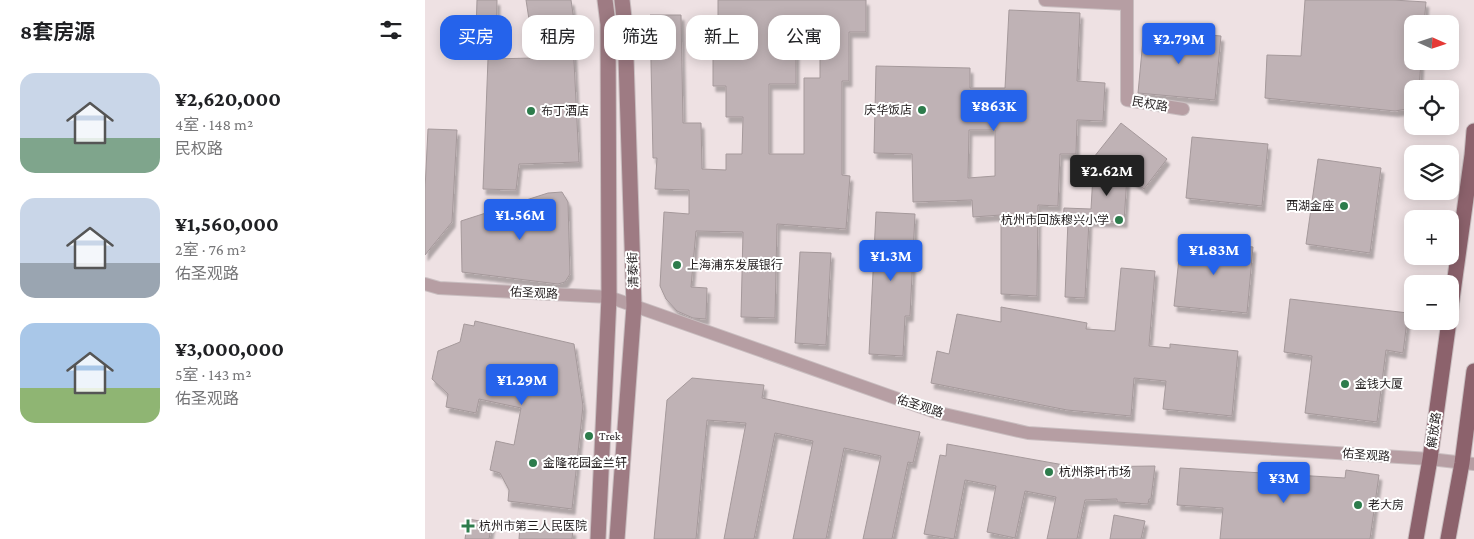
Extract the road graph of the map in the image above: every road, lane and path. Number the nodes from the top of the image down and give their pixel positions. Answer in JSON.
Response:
{"nodes":[{"id":1,"x":605,"y":0,"type":"edge"},
{"id":2,"x":622,"y":0,"type":"edge"},
{"id":3,"x":1045,"y":0,"type":"edge"},
{"id":4,"x":1127,"y":2,"type":"edge"},
{"id":5,"x":1183,"y":109,"type":"dead end"},
{"id":6,"x":1474,"y":131,"type":"edge"},
{"id":7,"x":1455,"y":275,"type":"edge"},
{"id":8,"x":425,"y":284,"type":"edge"},
{"id":9,"x":609,"y":297,"type":"junction"},
{"id":10,"x":634,"y":306,"type":"junction"},
{"id":11,"x":1448,"y":330,"type":"edge"},
{"id":12,"x":1474,"y":371,"type":"edge"},
{"id":13,"x":1430,"y":459,"type":"junction"},
{"id":14,"x":1468,"y":464,"type":"edge"},
{"id":15,"x":597,"y":539,"type":"edge"},
{"id":16,"x":617,"y":539,"type":"edge"},
{"id":17,"x":1416,"y":539,"type":"edge"},
{"id":18,"x":1448,"y":539,"type":"edge"}],
"edges":[{"from":1,"to":9,"type":"main road","name":"清泰街"},
{"from":2,"to":10,"type":"main road","name":"清泰街"},
{"from":3,"to":4,"type":"street"},
{"from":4,"to":5,"type":"street","name":"民权路"},
{"from":6,"to":7,"type":"main road"},
{"from":8,"to":9,"type":"street","name":"佑圣观路"},
{"from":9,"to":10,"type":"street","name":"佑圣观路"},
{"from":9,"to":15,"type":"main road","name":"清泰街"},
{"from":10,"to":13,"type":"street","name":"佑圣观路"},
{"from":10,"to":16,"type":"main road","name":"清泰街"},
{"from":11,"to":13,"type":"main road","name":"解放路"},
{"from":12,"to":14,"type":"main road"},
{"from":13,"to":14,"type":"street","name":"佑圣观路"},
{"from":13,"to":17,"type":"main road","name":"解放路"},
{"from":14,"to":18,"type":"main road"}]}
